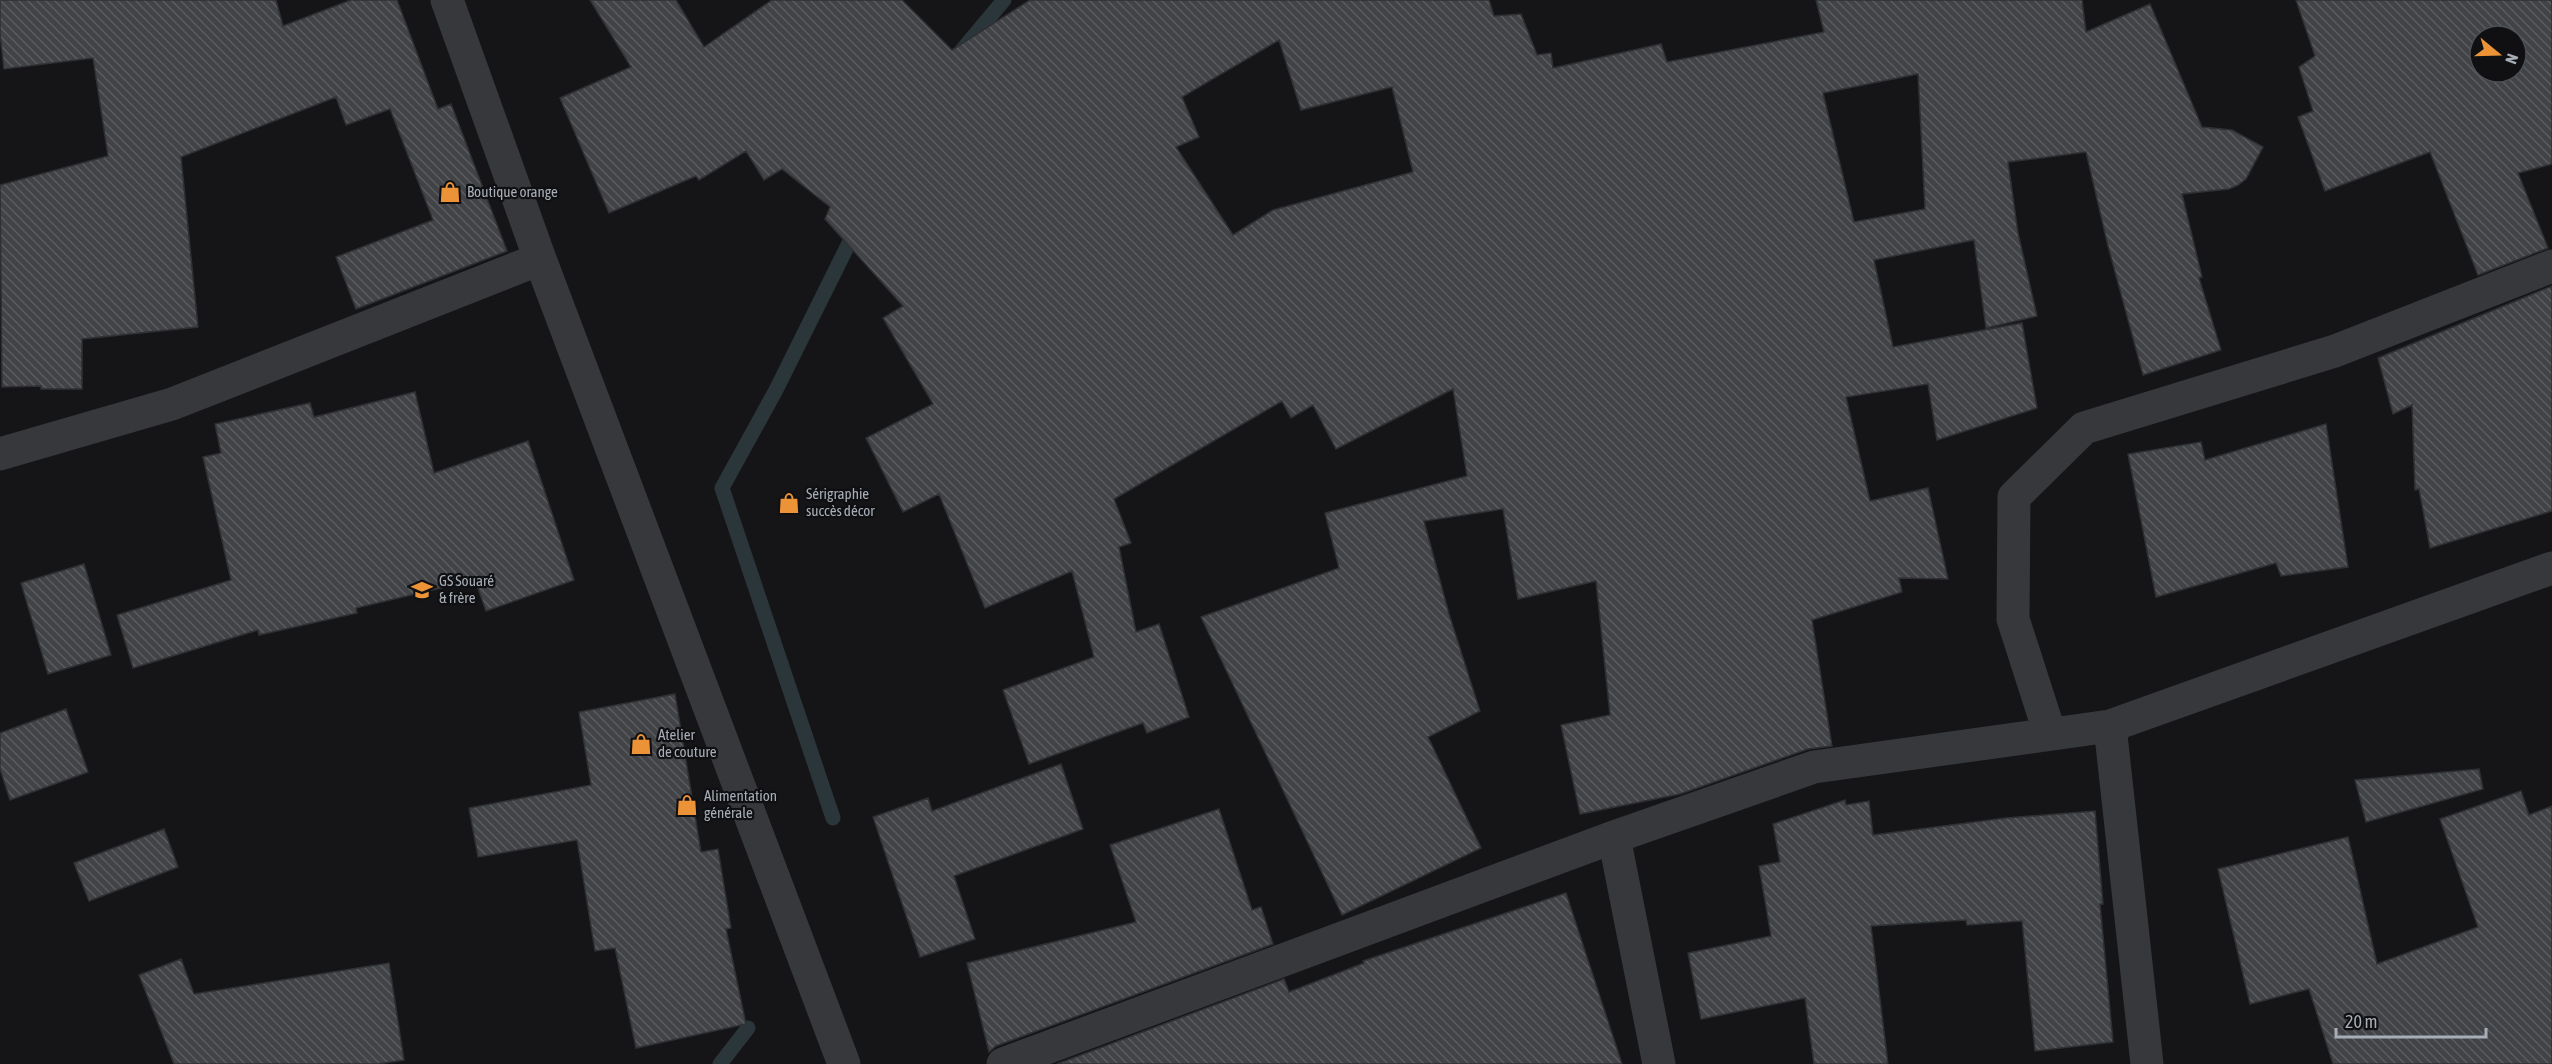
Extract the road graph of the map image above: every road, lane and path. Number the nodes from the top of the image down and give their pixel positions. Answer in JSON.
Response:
{"nodes":[{"id":1,"x":447,"y":0,"type":"edge"},
{"id":2,"x":540,"y":260,"type":"junction"},
{"id":3,"x":2552,"y":266,"type":"edge"},
{"id":4,"x":0,"y":454,"type":"edge"},
{"id":5,"x":2550,"y":575,"type":"edge"},
{"id":6,"x":2110,"y":726,"type":"junction"},
{"id":7,"x":2050,"y":735,"type":"junction"},
{"id":8,"x":1614,"y":837,"type":"junction"},
{"id":9,"x":844,"y":1064,"type":"edge"},
{"id":10,"x":1003,"y":1064,"type":"edge"},
{"id":11,"x":1659,"y":1064,"type":"edge"},
{"id":12,"x":2147,"y":1064,"type":"edge"}],
"edges":[{"from":1,"to":2,"type":"street"},
{"from":2,"to":4,"type":"street"},
{"from":2,"to":9,"type":"street"},
{"from":3,"to":7,"type":"street"},
{"from":5,"to":6,"type":"street"},
{"from":6,"to":7,"type":"street"},
{"from":6,"to":12,"type":"street"},
{"from":7,"to":8,"type":"street"},
{"from":8,"to":10,"type":"street"},
{"from":8,"to":11,"type":"street"}]}
